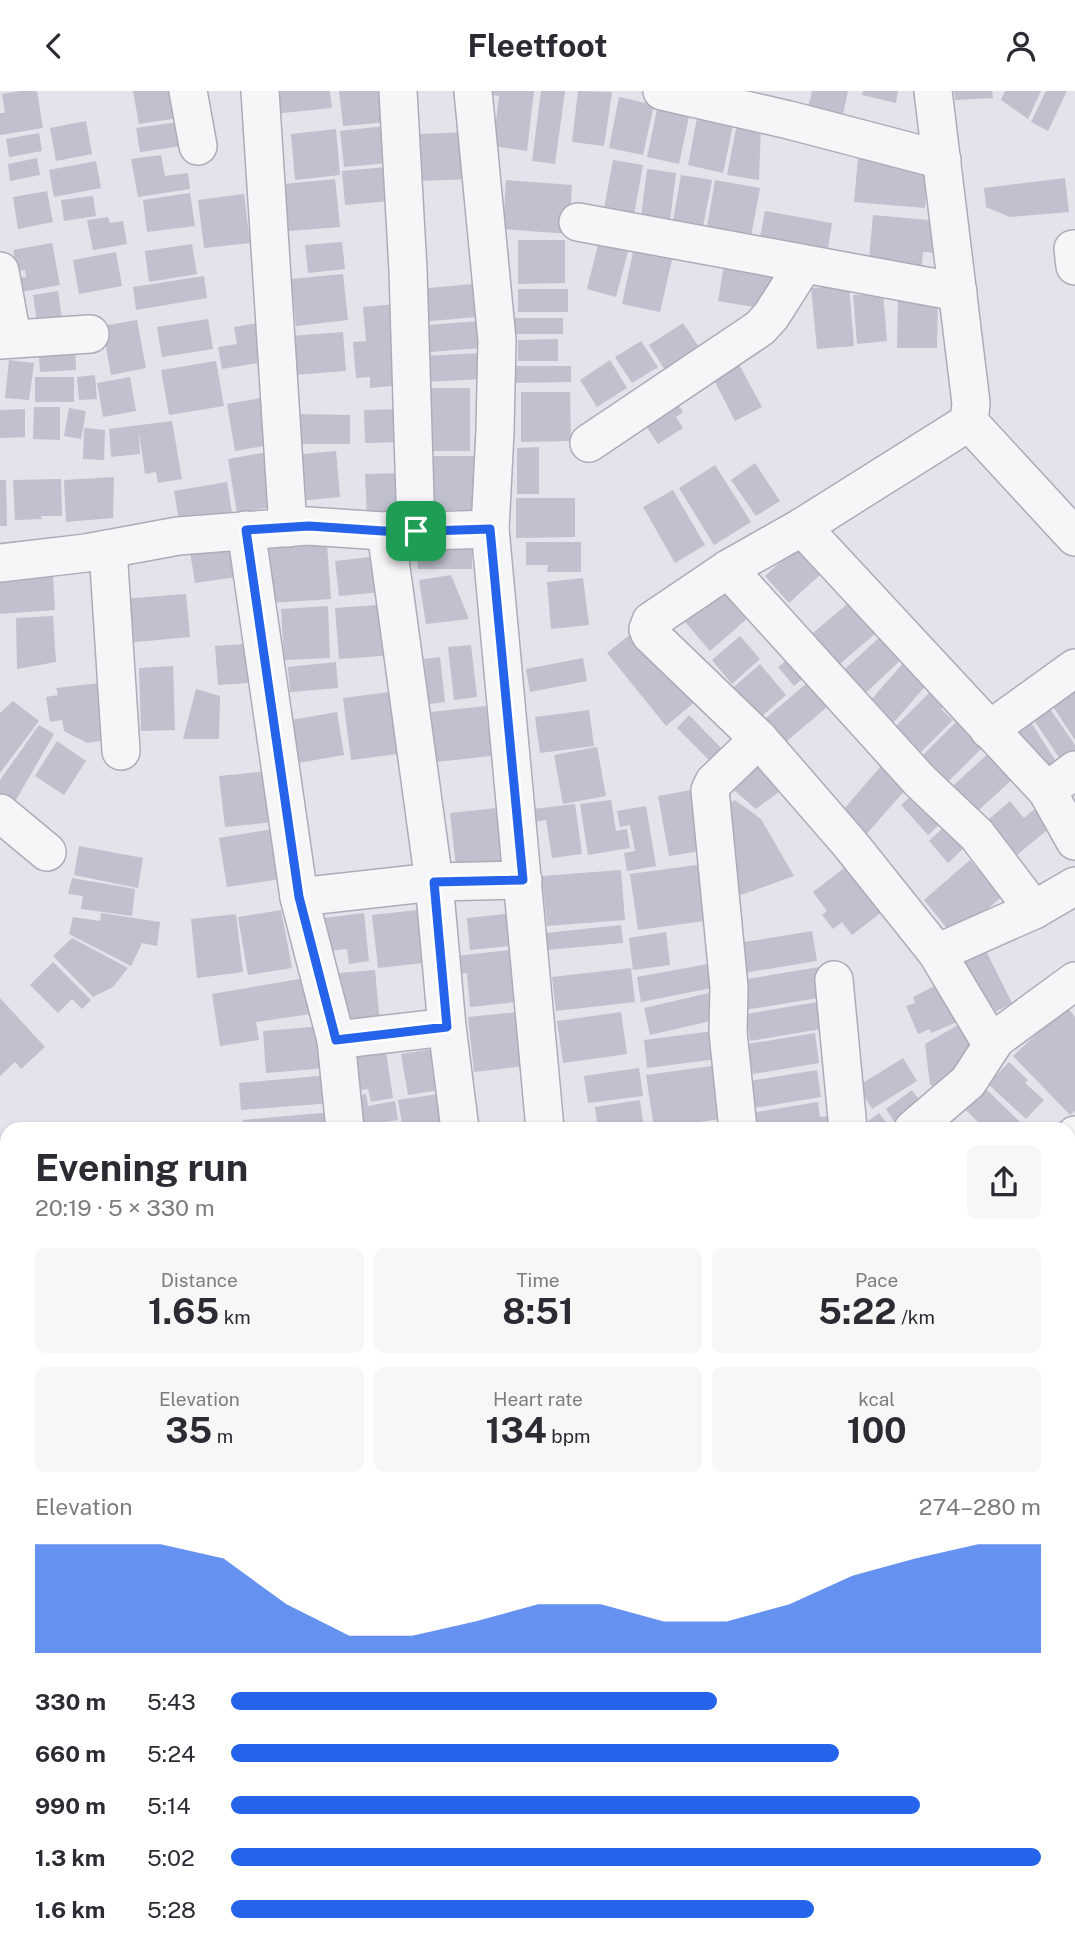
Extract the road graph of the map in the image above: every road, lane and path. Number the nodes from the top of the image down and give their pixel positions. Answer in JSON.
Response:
{"nodes":[{"id":1,"x":188,"y":91,"type":"edge"},
{"id":2,"x":260,"y":91,"type":"edge"},
{"id":3,"x":398,"y":91,"type":"edge"},
{"id":4,"x":473,"y":91,"type":"edge"},
{"id":5,"x":662,"y":91,"type":"edge"},
{"id":6,"x":933,"y":91,"type":"edge"},
{"id":7,"x":198,"y":146,"type":"dead end"},
{"id":8,"x":942,"y":160,"type":"junction"},
{"id":9,"x":578,"y":222,"type":"dead end"},
{"id":10,"x":804,"y":264,"type":"junction"},
{"id":11,"x":0,"y":271,"type":"edge"},
{"id":12,"x":958,"y":292,"type":"junction"},
{"id":13,"x":90,"y":334,"type":"dead end"},
{"id":14,"x":6,"y":338,"type":"edge"},
{"id":15,"x":968,"y":422,"type":"junction"},
{"id":16,"x":589,"y":443,"type":"dead end"},
{"id":17,"x":802,"y":527,"type":"junction"},
{"id":18,"x":288,"y":528,"type":"junction"},
{"id":19,"x":490,"y":529,"type":"junction"},
{"id":20,"x":246,"y":530,"type":"junction"},
{"id":21,"x":401,"y":531,"type":"junction"},
{"id":22,"x":1075,"y":537,"type":"edge"},
{"id":23,"x":108,"y":549,"type":"junction"},
{"id":24,"x":0,"y":563,"type":"edge"},
{"id":25,"x":728,"y":569,"type":"junction"},
{"id":26,"x":1075,"y":668,"type":"edge"},
{"id":27,"x":989,"y":730,"type":"junction"},
{"id":28,"x":759,"y":739,"type":"junction"},
{"id":29,"x":121,"y":751,"type":"dead end"},
{"id":30,"x":1061,"y":780,"type":"edge"},
{"id":31,"x":0,"y":813,"type":"edge"},
{"id":32,"x":1075,"y":842,"type":"edge"},
{"id":33,"x":47,"y":852,"type":"dead end"},
{"id":34,"x":523,"y":880,"type":"junction"},
{"id":35,"x":434,"y":882,"type":"junction"},
{"id":36,"x":1075,"y":886,"type":"edge"},
{"id":37,"x":299,"y":897,"type":"junction"},
{"id":38,"x":1034,"y":910,"type":"junction"},
{"id":39,"x":937,"y":953,"type":"junction"},
{"id":40,"x":834,"y":980,"type":"dead end"},
{"id":41,"x":1075,"y":981,"type":"edge"},
{"id":42,"x":447,"y":1027,"type":"junction"},
{"id":43,"x":336,"y":1040,"type":"junction"},
{"id":44,"x":992,"y":1045,"type":"junction"},
{"id":45,"x":344,"y":1122,"type":"edge"},
{"id":46,"x":459,"y":1122,"type":"edge"},
{"id":47,"x":544,"y":1122,"type":"edge"},
{"id":48,"x":737,"y":1122,"type":"edge"},
{"id":49,"x":847,"y":1122,"type":"edge"},
{"id":50,"x":921,"y":1122,"type":"edge"}],
"edges":[{"from":1,"to":7,"type":"street"},
{"from":2,"to":18,"type":"street"},
{"from":3,"to":21,"type":"street"},
{"from":4,"to":19,"type":"street"},
{"from":5,"to":8,"type":"street"},
{"from":6,"to":8,"type":"street"},
{"from":8,"to":12,"type":"street"},
{"from":9,"to":10,"type":"street"},
{"from":10,"to":12,"type":"street"},
{"from":10,"to":16,"type":"street"},
{"from":11,"to":14,"type":"street"},
{"from":12,"to":15,"type":"street"},
{"from":13,"to":14,"type":"street"},
{"from":15,"to":17,"type":"street"},
{"from":15,"to":22,"type":"street"},
{"from":17,"to":25,"type":"street"},
{"from":17,"to":27,"type":"street"},
{"from":18,"to":20,"type":"street"},
{"from":18,"to":21,"type":"street"},
{"from":19,"to":21,"type":"street"},
{"from":19,"to":34,"type":"street"},
{"from":20,"to":23,"type":"street"},
{"from":20,"to":37,"type":"street"},
{"from":21,"to":35,"type":"street"},
{"from":23,"to":24,"type":"street"},
{"from":23,"to":29,"type":"street"},
{"from":25,"to":28,"type":"street"},
{"from":25,"to":38,"type":"street"},
{"from":26,"to":27,"type":"street"},
{"from":27,"to":30,"type":"street"},
{"from":28,"to":39,"type":"street"},
{"from":28,"to":48,"type":"street"},
{"from":30,"to":32,"type":"street"},
{"from":31,"to":33,"type":"street"},
{"from":34,"to":35,"type":"street"},
{"from":34,"to":47,"type":"street"},
{"from":35,"to":37,"type":"street"},
{"from":35,"to":42,"type":"street"},
{"from":36,"to":38,"type":"street"},
{"from":37,"to":43,"type":"street"},
{"from":38,"to":39,"type":"street"},
{"from":39,"to":44,"type":"street"},
{"from":40,"to":49,"type":"street"},
{"from":41,"to":44,"type":"street"},
{"from":42,"to":43,"type":"street"},
{"from":42,"to":46,"type":"street"},
{"from":43,"to":45,"type":"street"},
{"from":44,"to":50,"type":"street"}]}
